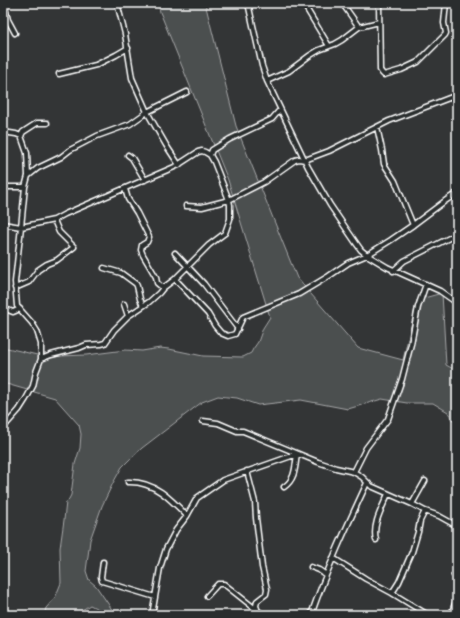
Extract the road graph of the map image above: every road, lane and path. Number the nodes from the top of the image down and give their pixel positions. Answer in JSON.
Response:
{"nodes":[{"id":1,"x":4,"y":3,"type":"edge"},
{"id":2,"x":117,"y":3,"type":"edge"},
{"id":3,"x":248,"y":3,"type":"edge"},
{"id":4,"x":303,"y":3,"type":"edge"},
{"id":5,"x":342,"y":3,"type":"edge"},
{"id":6,"x":379,"y":3,"type":"edge"},
{"id":7,"x":446,"y":3,"type":"edge"},
{"id":8,"x":379,"y":22,"type":"junction"},
{"id":9,"x":359,"y":27,"type":"junction"},
{"id":10,"x":15,"y":33,"type":"dead end"},
{"id":11,"x":329,"y":46,"type":"junction"},
{"id":12,"x":128,"y":48,"type":"junction"},
{"id":13,"x":59,"y":74,"type":"dead end"},
{"id":14,"x":266,"y":81,"type":"junction"},
{"id":15,"x":187,"y":92,"type":"dead end"},
{"id":16,"x":457,"y":95,"type":"edge"},
{"id":17,"x":281,"y":111,"type":"junction"},
{"id":18,"x":148,"y":112,"type":"junction"},
{"id":19,"x":47,"y":123,"type":"dead end"},
{"id":20,"x":377,"y":127,"type":"junction"},
{"id":21,"x":3,"y":132,"type":"edge"},
{"id":22,"x":21,"y":136,"type":"junction"},
{"id":23,"x":128,"y":155,"type":"dead end"},
{"id":24,"x":210,"y":155,"type":"junction"},
{"id":25,"x":304,"y":160,"type":"junction"},
{"id":26,"x":179,"y":165,"type":"junction"},
{"id":27,"x":28,"y":176,"type":"junction"},
{"id":28,"x":145,"y":180,"type":"junction"},
{"id":29,"x":3,"y":187,"type":"edge"},
{"id":30,"x":25,"y":187,"type":"junction"},
{"id":31,"x":125,"y":189,"type":"junction"},
{"id":32,"x":457,"y":194,"type":"edge"},
{"id":33,"x":229,"y":200,"type":"junction"},
{"id":34,"x":186,"y":206,"type":"dead end"},
{"id":35,"x":54,"y":220,"type":"junction"},
{"id":36,"x":3,"y":224,"type":"edge"},
{"id":37,"x":413,"y":225,"type":"junction"},
{"id":38,"x":20,"y":227,"type":"junction"},
{"id":39,"x":457,"y":234,"type":"edge"},
{"id":40,"x":176,"y":253,"type":"dead end"},
{"id":41,"x":367,"y":254,"type":"junction"},
{"id":42,"x":187,"y":266,"type":"junction"},
{"id":43,"x":104,"y":268,"type":"dead end"},
{"id":44,"x":394,"y":271,"type":"junction"},
{"id":45,"x":175,"y":278,"type":"junction"},
{"id":46,"x":426,"y":284,"type":"junction"},
{"id":47,"x":15,"y":288,"type":"junction"},
{"id":48,"x":163,"y":288,"type":"junction"},
{"id":49,"x":124,"y":304,"type":"dead end"},
{"id":50,"x":457,"y":304,"type":"edge"},
{"id":51,"x":143,"y":306,"type":"junction"},
{"id":52,"x":3,"y":308,"type":"edge"},
{"id":53,"x":20,"y":309,"type":"junction"},
{"id":54,"x":128,"y":316,"type":"junction"},
{"id":55,"x":238,"y":329,"type":"junction"},
{"id":56,"x":41,"y":359,"type":"junction"},
{"id":57,"x":203,"y":421,"type":"dead end"},
{"id":58,"x":3,"y":428,"type":"edge"},
{"id":59,"x":297,"y":454,"type":"junction"},
{"id":60,"x":246,"y":471,"type":"junction"},
{"id":61,"x":354,"y":472,"type":"junction"},
{"id":62,"x":425,"y":481,"type":"dead end"},
{"id":63,"x":128,"y":482,"type":"dead end"},
{"id":64,"x":367,"y":483,"type":"junction"},
{"id":65,"x":284,"y":488,"type":"dead end"},
{"id":66,"x":388,"y":494,"type":"junction"},
{"id":67,"x":412,"y":504,"type":"junction"},
{"id":68,"x":425,"y":511,"type":"junction"},
{"id":69,"x":187,"y":516,"type":"junction"},
{"id":70,"x":457,"y":526,"type":"edge"},
{"id":71,"x":376,"y":540,"type":"dead end"},
{"id":72,"x":333,"y":558,"type":"junction"},
{"id":73,"x":103,"y":562,"type":"dead end"},
{"id":74,"x":311,"y":567,"type":"dead end"},
{"id":75,"x":326,"y":574,"type":"junction"},
{"id":76,"x":392,"y":593,"type":"junction"},
{"id":77,"x":207,"y":596,"type":"dead end"},
{"id":78,"x":155,"y":598,"type":"junction"},
{"id":79,"x":457,"y":598,"type":"edge"},
{"id":80,"x":258,"y":611,"type":"junction"},
{"id":81,"x":152,"y":615,"type":"edge"},
{"id":82,"x":265,"y":615,"type":"edge"},
{"id":83,"x":311,"y":615,"type":"edge"},
{"id":84,"x":428,"y":615,"type":"edge"},
{"id":85,"x":451,"y":615,"type":"edge"}],
"edges":[{"from":1,"to":10,"type":"street"},
{"from":2,"to":12,"type":"street"},
{"from":3,"to":14,"type":"street"},
{"from":4,"to":11,"type":"street"},
{"from":5,"to":9,"type":"street"},
{"from":6,"to":8,"type":"street"},
{"from":7,"to":8,"type":"street"},
{"from":8,"to":9,"type":"street"},
{"from":9,"to":11,"type":"street"},
{"from":11,"to":14,"type":"street"},
{"from":12,"to":13,"type":"street"},
{"from":12,"to":18,"type":"street"},
{"from":14,"to":17,"type":"street"},
{"from":15,"to":18,"type":"street"},
{"from":16,"to":20,"type":"street"},
{"from":17,"to":24,"type":"street"},
{"from":17,"to":25,"type":"street"},
{"from":18,"to":26,"type":"street"},
{"from":18,"to":27,"type":"street"},
{"from":19,"to":22,"type":"street"},
{"from":20,"to":25,"type":"street"},
{"from":20,"to":37,"type":"street"},
{"from":21,"to":22,"type":"street"},
{"from":22,"to":27,"type":"street"},
{"from":23,"to":28,"type":"street"},
{"from":24,"to":26,"type":"street"},
{"from":24,"to":33,"type":"street"},
{"from":25,"to":33,"type":"street"},
{"from":25,"to":41,"type":"street"},
{"from":26,"to":28,"type":"street"},
{"from":27,"to":30,"type":"street"},
{"from":28,"to":31,"type":"street"},
{"from":29,"to":30,"type":"street"},
{"from":30,"to":38,"type":"street"},
{"from":31,"to":35,"type":"street"},
{"from":31,"to":48,"type":"street"},
{"from":32,"to":37,"type":"street"},
{"from":33,"to":34,"type":"street"},
{"from":33,"to":42,"type":"street"},
{"from":35,"to":38,"type":"street"},
{"from":35,"to":47,"type":"street"},
{"from":36,"to":38,"type":"street"},
{"from":37,"to":41,"type":"street"},
{"from":38,"to":47,"type":"street"},
{"from":39,"to":44,"type":"street"},
{"from":40,"to":42,"type":"street"},
{"from":41,"to":44,"type":"street"},
{"from":41,"to":55,"type":"street"},
{"from":42,"to":45,"type":"street"},
{"from":42,"to":55,"type":"street"},
{"from":43,"to":51,"type":"street"},
{"from":44,"to":46,"type":"street"},
{"from":45,"to":48,"type":"street"},
{"from":45,"to":55,"type":"street"},
{"from":46,"to":50,"type":"street"},
{"from":46,"to":61,"type":"street"},
{"from":47,"to":53,"type":"street"},
{"from":48,"to":51,"type":"street"},
{"from":49,"to":54,"type":"street"},
{"from":51,"to":54,"type":"street"},
{"from":52,"to":53,"type":"street"},
{"from":53,"to":56,"type":"street"},
{"from":54,"to":56,"type":"street"},
{"from":56,"to":58,"type":"street"},
{"from":57,"to":59,"type":"street"},
{"from":59,"to":60,"type":"street"},
{"from":59,"to":61,"type":"street"},
{"from":59,"to":65,"type":"street"},
{"from":60,"to":69,"type":"street"},
{"from":60,"to":80,"type":"street"},
{"from":61,"to":64,"type":"street"},
{"from":62,"to":67,"type":"street"},
{"from":63,"to":69,"type":"street"},
{"from":64,"to":66,"type":"street"},
{"from":64,"to":72,"type":"street"},
{"from":66,"to":67,"type":"street"},
{"from":66,"to":71,"type":"street"},
{"from":67,"to":68,"type":"street"},
{"from":68,"to":70,"type":"street"},
{"from":68,"to":76,"type":"street"},
{"from":69,"to":78,"type":"street"},
{"from":72,"to":75,"type":"street"},
{"from":72,"to":76,"type":"street"},
{"from":73,"to":78,"type":"street"},
{"from":74,"to":75,"type":"street"},
{"from":75,"to":83,"type":"street"},
{"from":76,"to":84,"type":"street"},
{"from":77,"to":80,"type":"street"},
{"from":78,"to":81,"type":"street"},
{"from":79,"to":85,"type":"street"},
{"from":80,"to":82,"type":"street"}]}
